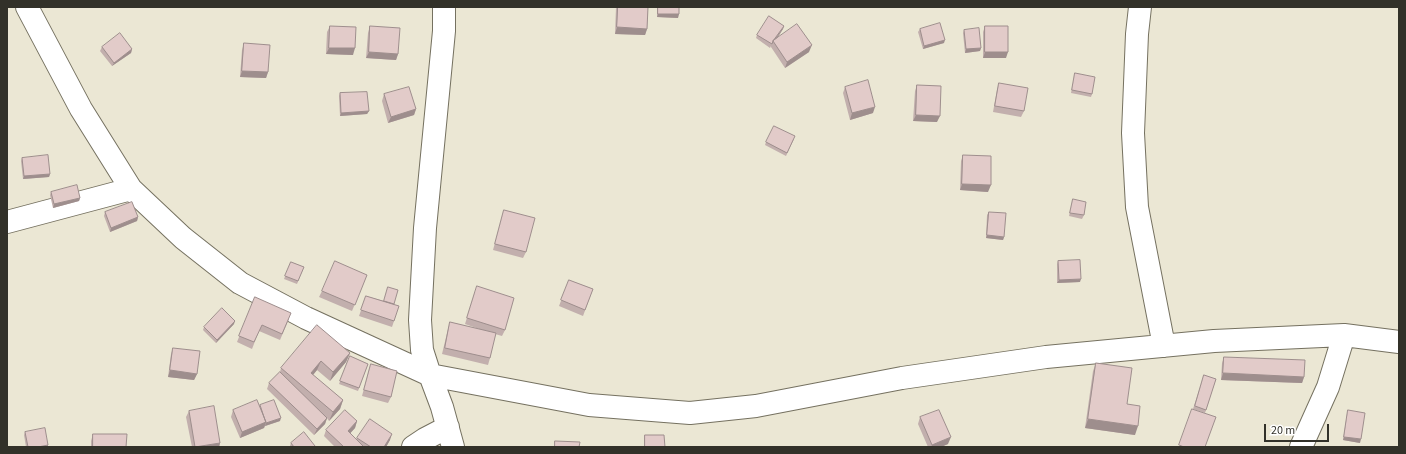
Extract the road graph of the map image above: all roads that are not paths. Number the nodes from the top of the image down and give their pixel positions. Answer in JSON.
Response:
{"nodes":[{"id":1,"x":27,"y":7,"type":"edge"},
{"id":2,"x":444,"y":7,"type":"edge"},
{"id":3,"x":1140,"y":7,"type":"edge"},
{"id":4,"x":131,"y":189,"type":"junction"},
{"id":5,"x":7,"y":222,"type":"edge"},
{"id":6,"x":1344,"y":335,"type":"junction"},
{"id":7,"x":1399,"y":342,"type":"edge"},
{"id":8,"x":1164,"y":346,"type":"junction"},
{"id":9,"x":430,"y":375,"type":"junction"},
{"id":10,"x":450,"y":437,"type":"edge"},
{"id":11,"x":413,"y":447,"type":"edge"},
{"id":12,"x":1301,"y":447,"type":"edge"}],
"edges":[{"from":1,"to":4,"type":"street"},
{"from":2,"to":9,"type":"street"},
{"from":3,"to":8,"type":"street"},
{"from":4,"to":5,"type":"street"},
{"from":4,"to":9,"type":"street"},
{"from":6,"to":7,"type":"street"},
{"from":6,"to":8,"type":"street"},
{"from":6,"to":12,"type":"street"},
{"from":8,"to":9,"type":"street"},
{"from":9,"to":10,"type":"street"},
{"from":10,"to":11,"type":"street"}]}
